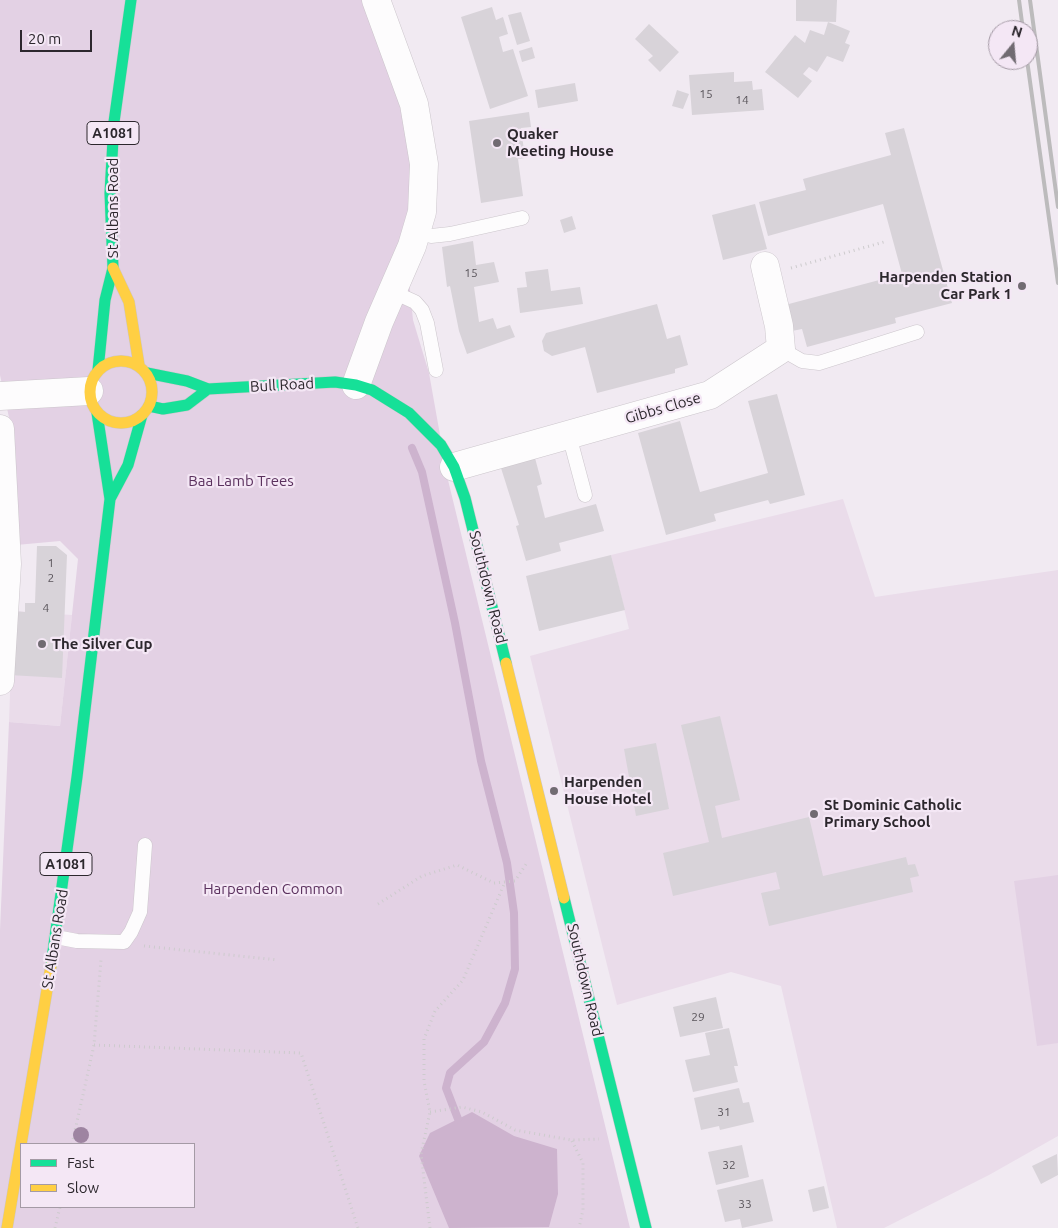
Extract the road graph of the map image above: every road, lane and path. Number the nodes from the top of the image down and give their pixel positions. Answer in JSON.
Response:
{"nodes":[{"id":1,"x":131,"y":0,"type":"edge"},
{"id":2,"x":376,"y":0,"type":"edge"},
{"id":3,"x":522,"y":218,"type":"dead end"},
{"id":4,"x":416,"y":233,"type":"junction"},
{"id":5,"x":884,"y":242,"type":"dead end"},
{"id":6,"x":113,"y":268,"type":"junction"},
{"id":7,"x":766,"y":270,"type":"joint"},
{"id":8,"x":393,"y":292,"type":"junction"},
{"id":9,"x":917,"y":332,"type":"dead end"},
{"id":10,"x":781,"y":349,"type":"junction"},
{"id":11,"x":143,"y":369,"type":"junction"},
{"id":12,"x":436,"y":370,"type":"dead end"},
{"id":13,"x":356,"y":385,"type":"junction"},
{"id":14,"x":208,"y":389,"type":"junction"},
{"id":15,"x":95,"y":392,"type":"junction"},
{"id":16,"x":0,"y":396,"type":"edge"},
{"id":17,"x":145,"y":411,"type":"junction"},
{"id":18,"x":0,"y":429,"type":"edge"},
{"id":19,"x":569,"y":435,"type":"junction"},
{"id":20,"x":454,"y":467,"type":"junction"},
{"id":21,"x":584,"y":495,"type":"dead end"},
{"id":22,"x":110,"y":499,"type":"junction"},
{"id":23,"x":0,"y":681,"type":"edge"},
{"id":24,"x":144,"y":845,"type":"dead end"},
{"id":25,"x":515,"y":881,"type":"dead end"},
{"id":26,"x":505,"y":882,"type":"junction"},
{"id":27,"x":378,"y":904,"type":"dead end"},
{"id":28,"x":56,"y":937,"type":"junction"},
{"id":29,"x":98,"y":942,"type":"junction"},
{"id":30,"x":124,"y":942,"type":"junction"},
{"id":31,"x":278,"y":960,"type":"dead end"},
{"id":32,"x":94,"y":1045,"type":"junction"},
{"id":33,"x":430,"y":1112,"type":"junction"},
{"id":34,"x":622,"y":1137,"type":"junction"},
{"id":35,"x":571,"y":1140,"type":"junction"},
{"id":36,"x":21,"y":1143,"type":"edge"},
{"id":37,"x":72,"y":1143,"type":"edge"},
{"id":38,"x":20,"y":1151,"type":"edge"},
{"id":39,"x":60,"y":1208,"type":"edge"},
{"id":40,"x":7,"y":1228,"type":"edge"},
{"id":41,"x":55,"y":1228,"type":"edge"},
{"id":42,"x":358,"y":1228,"type":"edge"},
{"id":43,"x":430,"y":1228,"type":"edge"},
{"id":44,"x":579,"y":1228,"type":"edge"},
{"id":45,"x":646,"y":1228,"type":"edge"}],
"edges":[{"from":1,"to":6,"type":"main road","name":"St Albans Road","number":"A1081"},
{"from":2,"to":4,"type":"street"},
{"from":3,"to":4,"type":"lane"},
{"from":4,"to":8,"type":"street"},
{"from":5,"to":7,"type":"path"},
{"from":6,"to":11,"type":"main road","name":"St Albans Road","number":"A1081"},
{"from":6,"to":15,"type":"main road","name":"St Albans Road","number":"A1081"},
{"from":7,"to":10,"type":"street"},
{"from":8,"to":12,"type":"lane"},
{"from":8,"to":13,"type":"street"},
{"from":9,"to":10,"type":"lane"},
{"from":10,"to":19,"type":"street","name":"Gibbs Close"},
{"from":11,"to":14,"type":"main road","name":"Bull Road"},
{"from":11,"to":15,"type":"main road"},
{"from":11,"to":17,"type":"main road","name":"St Albans Road","number":"A1081"},
{"from":13,"to":14,"type":"main road","name":"Bull Road"},
{"from":13,"to":20,"type":"main road","name":"Southdown Road"},
{"from":14,"to":17,"type":"main road"},
{"from":15,"to":16,"type":"street"},
{"from":15,"to":17,"type":"main road"},
{"from":15,"to":22,"type":"main road","name":"St Albans Road","number":"A1081"},
{"from":17,"to":22,"type":"main road","name":"St Albans Road","number":"A1081"},
{"from":18,"to":23,"type":"street"},
{"from":19,"to":20,"type":"street","name":"Gibbs Close"},
{"from":19,"to":21,"type":"lane"},
{"from":20,"to":34,"type":"main road","name":"Southdown Road"},
{"from":22,"to":28,"type":"main road","name":"St Albans Road","number":"A1081"},
{"from":24,"to":30,"type":"lane"},
{"from":25,"to":26,"type":"path"},
{"from":26,"to":27,"type":"path"},
{"from":26,"to":33,"type":"path"},
{"from":28,"to":29,"type":"lane"},
{"from":28,"to":36,"type":"main road","name":"St Albans Road","number":"A1081"},
{"from":29,"to":30,"type":"lane"},
{"from":29,"to":32,"type":"path"},
{"from":30,"to":31,"type":"path"},
{"from":32,"to":37,"type":"path"},
{"from":32,"to":42,"type":"path"},
{"from":33,"to":35,"type":"path"},
{"from":33,"to":43,"type":"path"},
{"from":34,"to":35,"type":"path"},
{"from":34,"to":45,"type":"main road","name":"Southdown Road"},
{"from":35,"to":44,"type":"path"},
{"from":38,"to":40,"type":"main road","name":"St Albans Road","number":"A1081"},
{"from":39,"to":41,"type":"path"}]}
